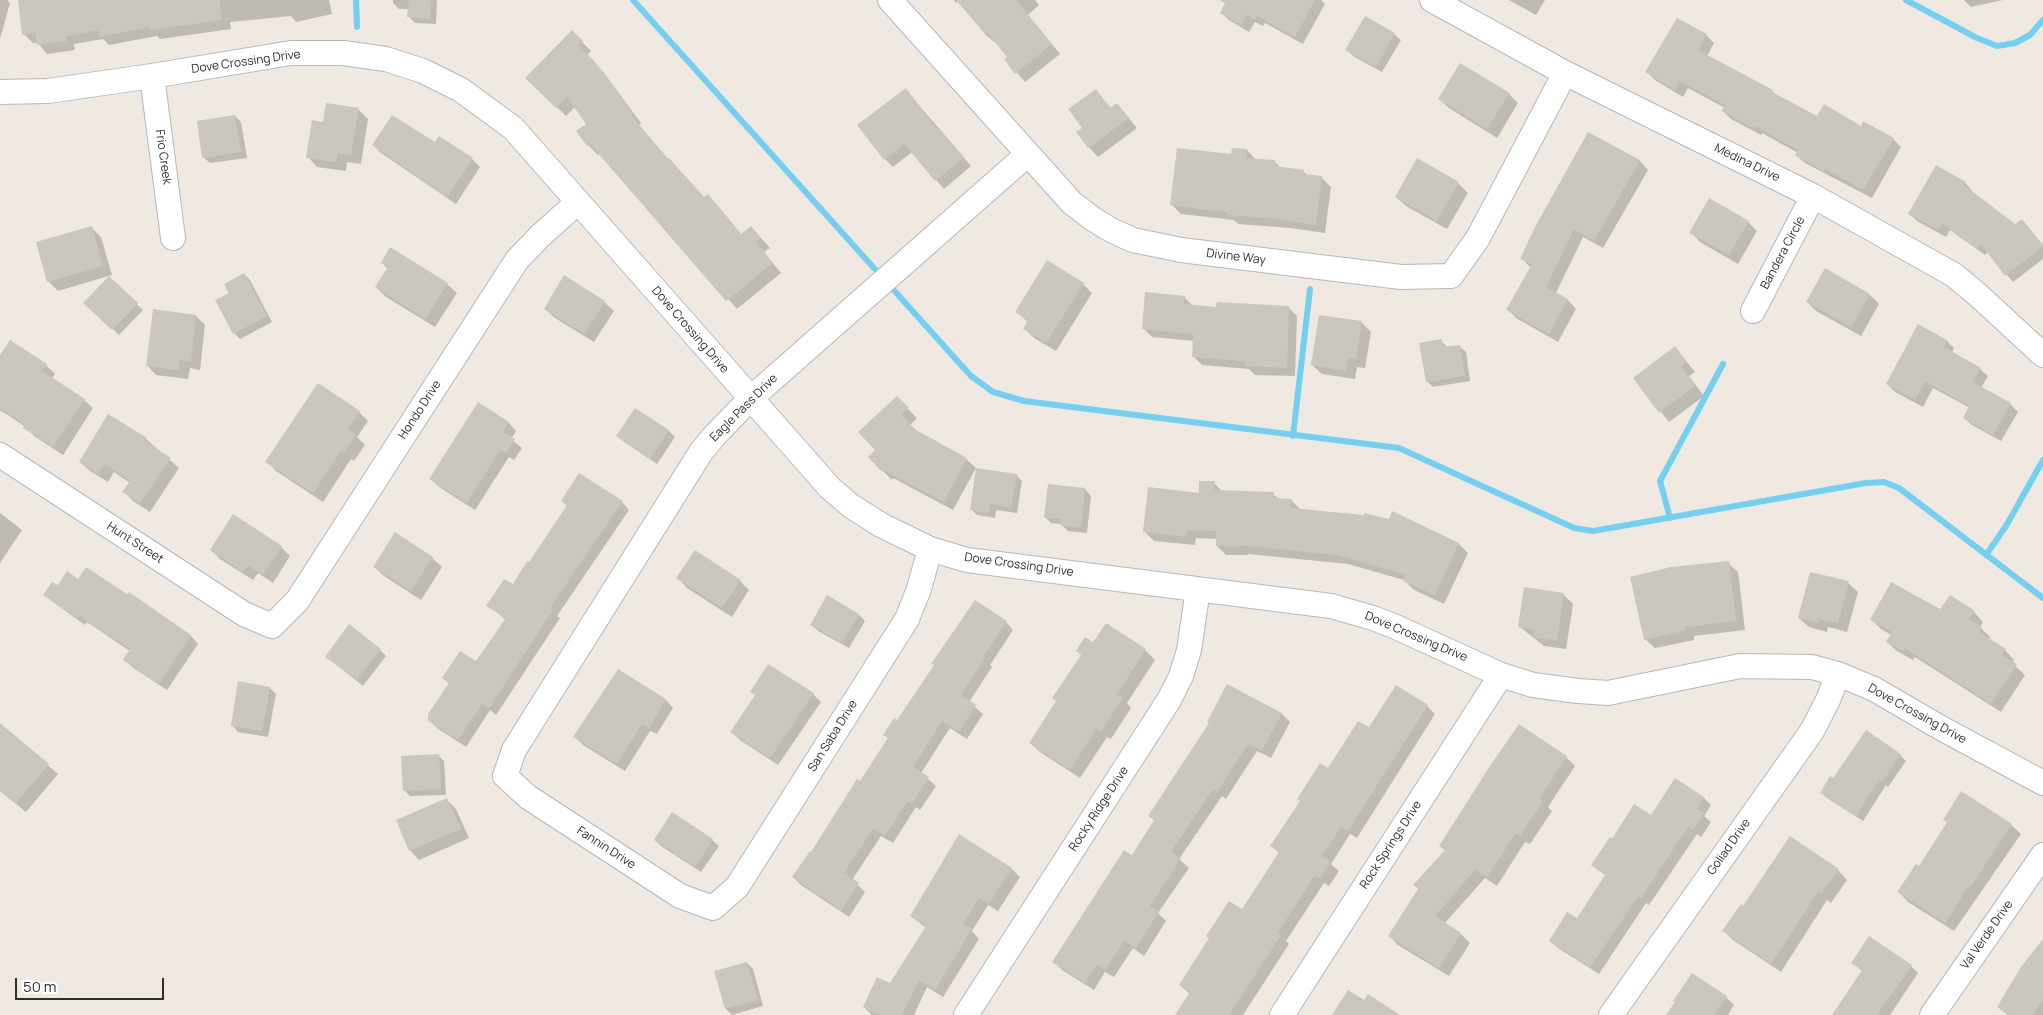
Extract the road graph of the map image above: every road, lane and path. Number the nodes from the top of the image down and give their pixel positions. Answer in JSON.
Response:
{"nodes":[{"id":1,"x":890,"y":0,"type":"edge"},
{"id":2,"x":1432,"y":0,"type":"edge"},
{"id":3,"x":1565,"y":73,"type":"junction"},
{"id":4,"x":152,"y":76,"type":"junction"},
{"id":5,"x":0,"y":92,"type":"edge"},
{"id":6,"x":1028,"y":154,"type":"junction"},
{"id":7,"x":1813,"y":196,"type":"junction"},
{"id":8,"x":578,"y":202,"type":"junction"},
{"id":9,"x":173,"y":238,"type":"dead end"},
{"id":10,"x":1753,"y":311,"type":"dead end"},
{"id":11,"x":2043,"y":355,"type":"edge"},
{"id":12,"x":750,"y":399,"type":"junction"},
{"id":13,"x":0,"y":455,"type":"edge"},
{"id":14,"x":930,"y":549,"type":"junction"},
{"id":15,"x":1198,"y":590,"type":"junction"},
{"id":16,"x":272,"y":626,"type":"joint"},
{"id":17,"x":1838,"y":674,"type":"junction"},
{"id":18,"x":1501,"y":675,"type":"junction"},
{"id":19,"x":505,"y":776,"type":"joint"},
{"id":20,"x":2043,"y":783,"type":"edge"},
{"id":21,"x":2043,"y":855,"type":"edge"},
{"id":22,"x":713,"y":908,"type":"joint"},
{"id":23,"x":966,"y":1015,"type":"edge"},
{"id":24,"x":1282,"y":1015,"type":"edge"},
{"id":25,"x":1611,"y":1015,"type":"edge"},
{"id":26,"x":1932,"y":1015,"type":"edge"}],
"edges":[{"from":1,"to":6,"type":"street","name":"Divine Way"},
{"from":2,"to":3,"type":"street","name":"Medina Drive"},
{"from":3,"to":6,"type":"street","name":"Divine Way"},
{"from":3,"to":7,"type":"street","name":"Medina Drive"},
{"from":4,"to":5,"type":"street","name":"Dove Crossing Drive"},
{"from":4,"to":8,"type":"street","name":"Dove Crossing Drive"},
{"from":4,"to":9,"type":"street","name":"Frio Creek"},
{"from":6,"to":12,"type":"street","name":"Eagle Pass Drive"},
{"from":7,"to":10,"type":"street","name":"Bandera Circle"},
{"from":7,"to":11,"type":"street","name":"Medina Drive"},
{"from":8,"to":12,"type":"street","name":"Dove Crossing Drive"},
{"from":8,"to":16,"type":"street","name":"Hondo Drive"},
{"from":12,"to":14,"type":"street","name":"Dove Crossing Drive"},
{"from":12,"to":19,"type":"street","name":"Eagle Pass Drive"},
{"from":13,"to":16,"type":"street","name":"Hunt Street"},
{"from":14,"to":15,"type":"street","name":"Dove Crossing Drive"},
{"from":14,"to":22,"type":"street","name":"San Saba Drive"},
{"from":15,"to":18,"type":"street","name":"Dove Crossing Drive"},
{"from":15,"to":23,"type":"street","name":"Rocky Ridge Drive"},
{"from":17,"to":18,"type":"street","name":"Dove Crossing Drive"},
{"from":17,"to":20,"type":"street","name":"Dove Crossing Drive"},
{"from":17,"to":25,"type":"street","name":"Goliad Drive"},
{"from":18,"to":24,"type":"street","name":"Rock Springs Drive"},
{"from":19,"to":22,"type":"street","name":"Fannin Drive"},
{"from":21,"to":26,"type":"street","name":"Val Verde Drive"}]}
